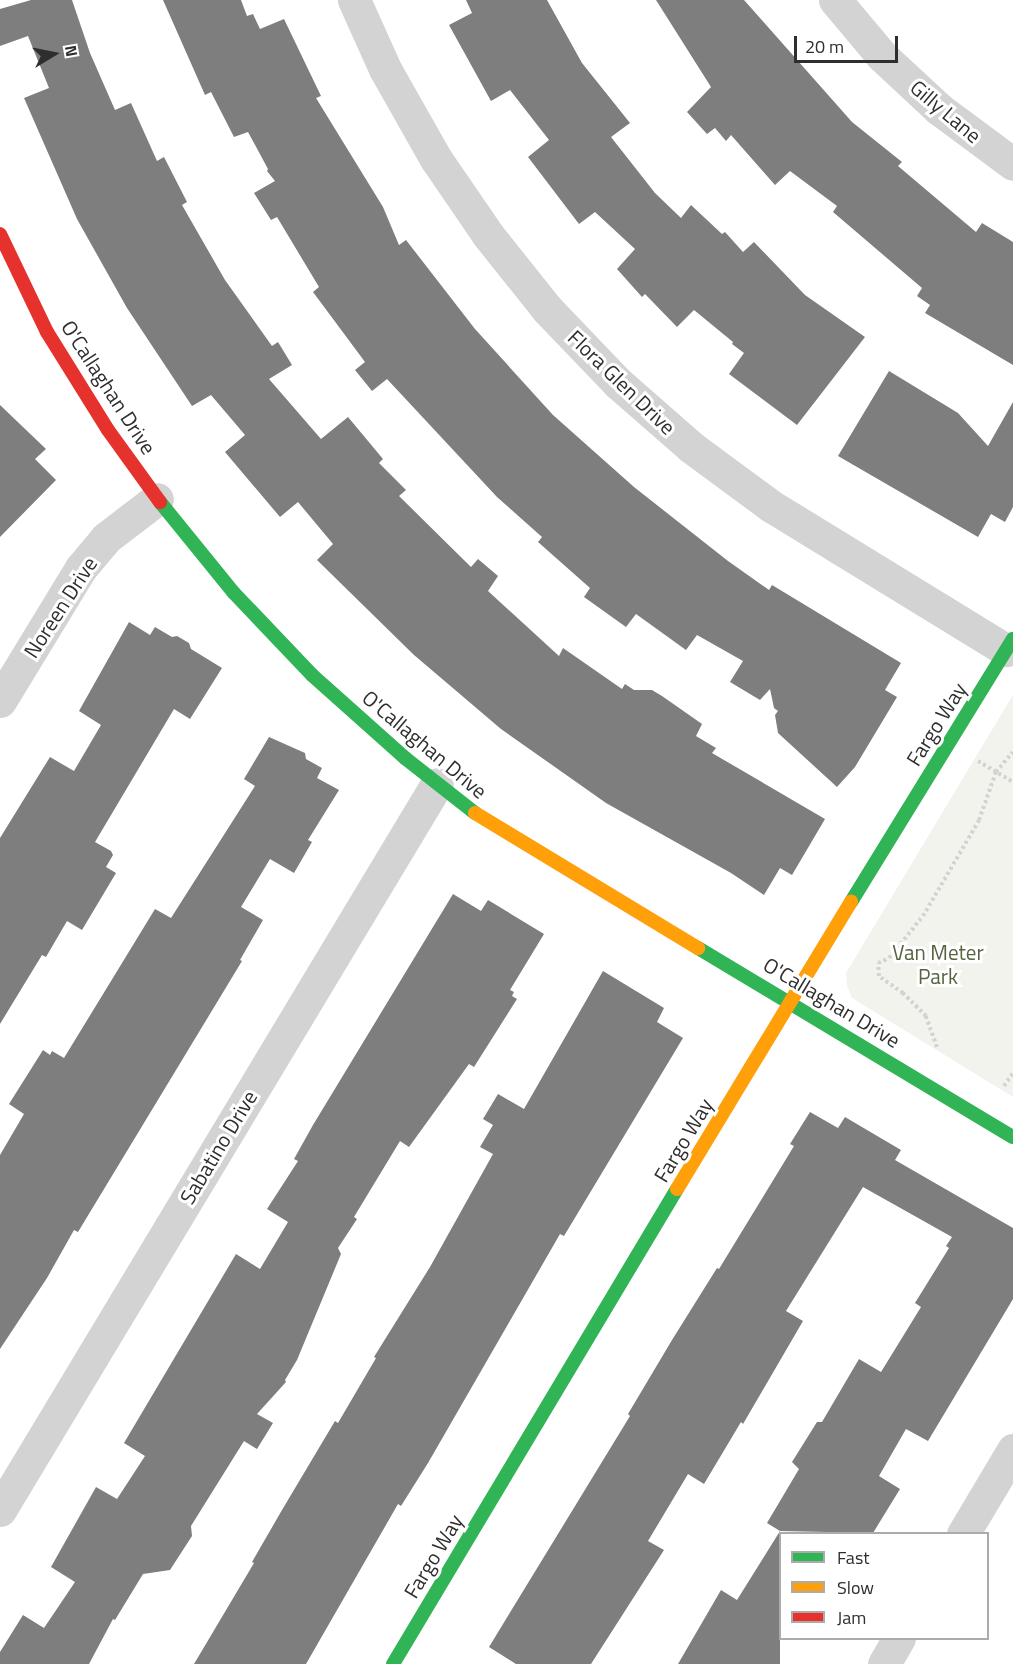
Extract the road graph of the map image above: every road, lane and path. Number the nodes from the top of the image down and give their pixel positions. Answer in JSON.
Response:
{"nodes":[{"id":1,"x":354,"y":0,"type":"edge"},
{"id":2,"x":835,"y":0,"type":"edge"},
{"id":3,"x":1013,"y":164,"type":"edge"},
{"id":4,"x":0,"y":234,"type":"edge"},
{"id":5,"x":157,"y":499,"type":"junction"},
{"id":6,"x":1010,"y":644,"type":"edge"},
{"id":7,"x":0,"y":701,"type":"edge"},
{"id":8,"x":1013,"y":752,"type":"edge"},
{"id":9,"x":978,"y":761,"type":"dead end"},
{"id":10,"x":996,"y":772,"type":"junction"},
{"id":11,"x":1013,"y":782,"type":"edge"},
{"id":12,"x":437,"y":784,"type":"junction"},
{"id":13,"x":790,"y":1001,"type":"junction"},
{"id":14,"x":937,"y":1047,"type":"dead end"},
{"id":15,"x":1013,"y":1073,"type":"edge"},
{"id":16,"x":1004,"y":1086,"type":"dead end"},
{"id":17,"x":1013,"y":1137,"type":"edge"},
{"id":18,"x":1011,"y":1458,"type":"edge"},
{"id":19,"x":0,"y":1510,"type":"edge"},
{"id":20,"x":964,"y":1532,"type":"edge"},
{"id":21,"x":898,"y":1640,"type":"edge"},
{"id":22,"x":393,"y":1664,"type":"edge"},
{"id":23,"x":884,"y":1664,"type":"edge"}],
"edges":[{"from":1,"to":6,"type":"street","name":"Flora Glen Drive"},
{"from":2,"to":3,"type":"street","name":"Gilly Lane"},
{"from":4,"to":5,"type":"street","name":"O'Callaghan Drive"},
{"from":5,"to":7,"type":"street","name":"Noreen Drive"},
{"from":5,"to":12,"type":"street","name":"O'Callaghan Drive"},
{"from":6,"to":13,"type":"street","name":"Fargo Way"},
{"from":8,"to":10,"type":"path"},
{"from":9,"to":10,"type":"path"},
{"from":10,"to":11,"type":"path"},
{"from":10,"to":14,"type":"path"},
{"from":12,"to":13,"type":"street","name":"O'Callaghan Drive"},
{"from":12,"to":19,"type":"street","name":"Sabatino Drive"},
{"from":13,"to":17,"type":"street","name":"O'Callaghan Drive"},
{"from":13,"to":22,"type":"street","name":"Fargo Way"},
{"from":15,"to":16,"type":"path"},
{"from":18,"to":20,"type":"street"},
{"from":21,"to":23,"type":"street"}]}
